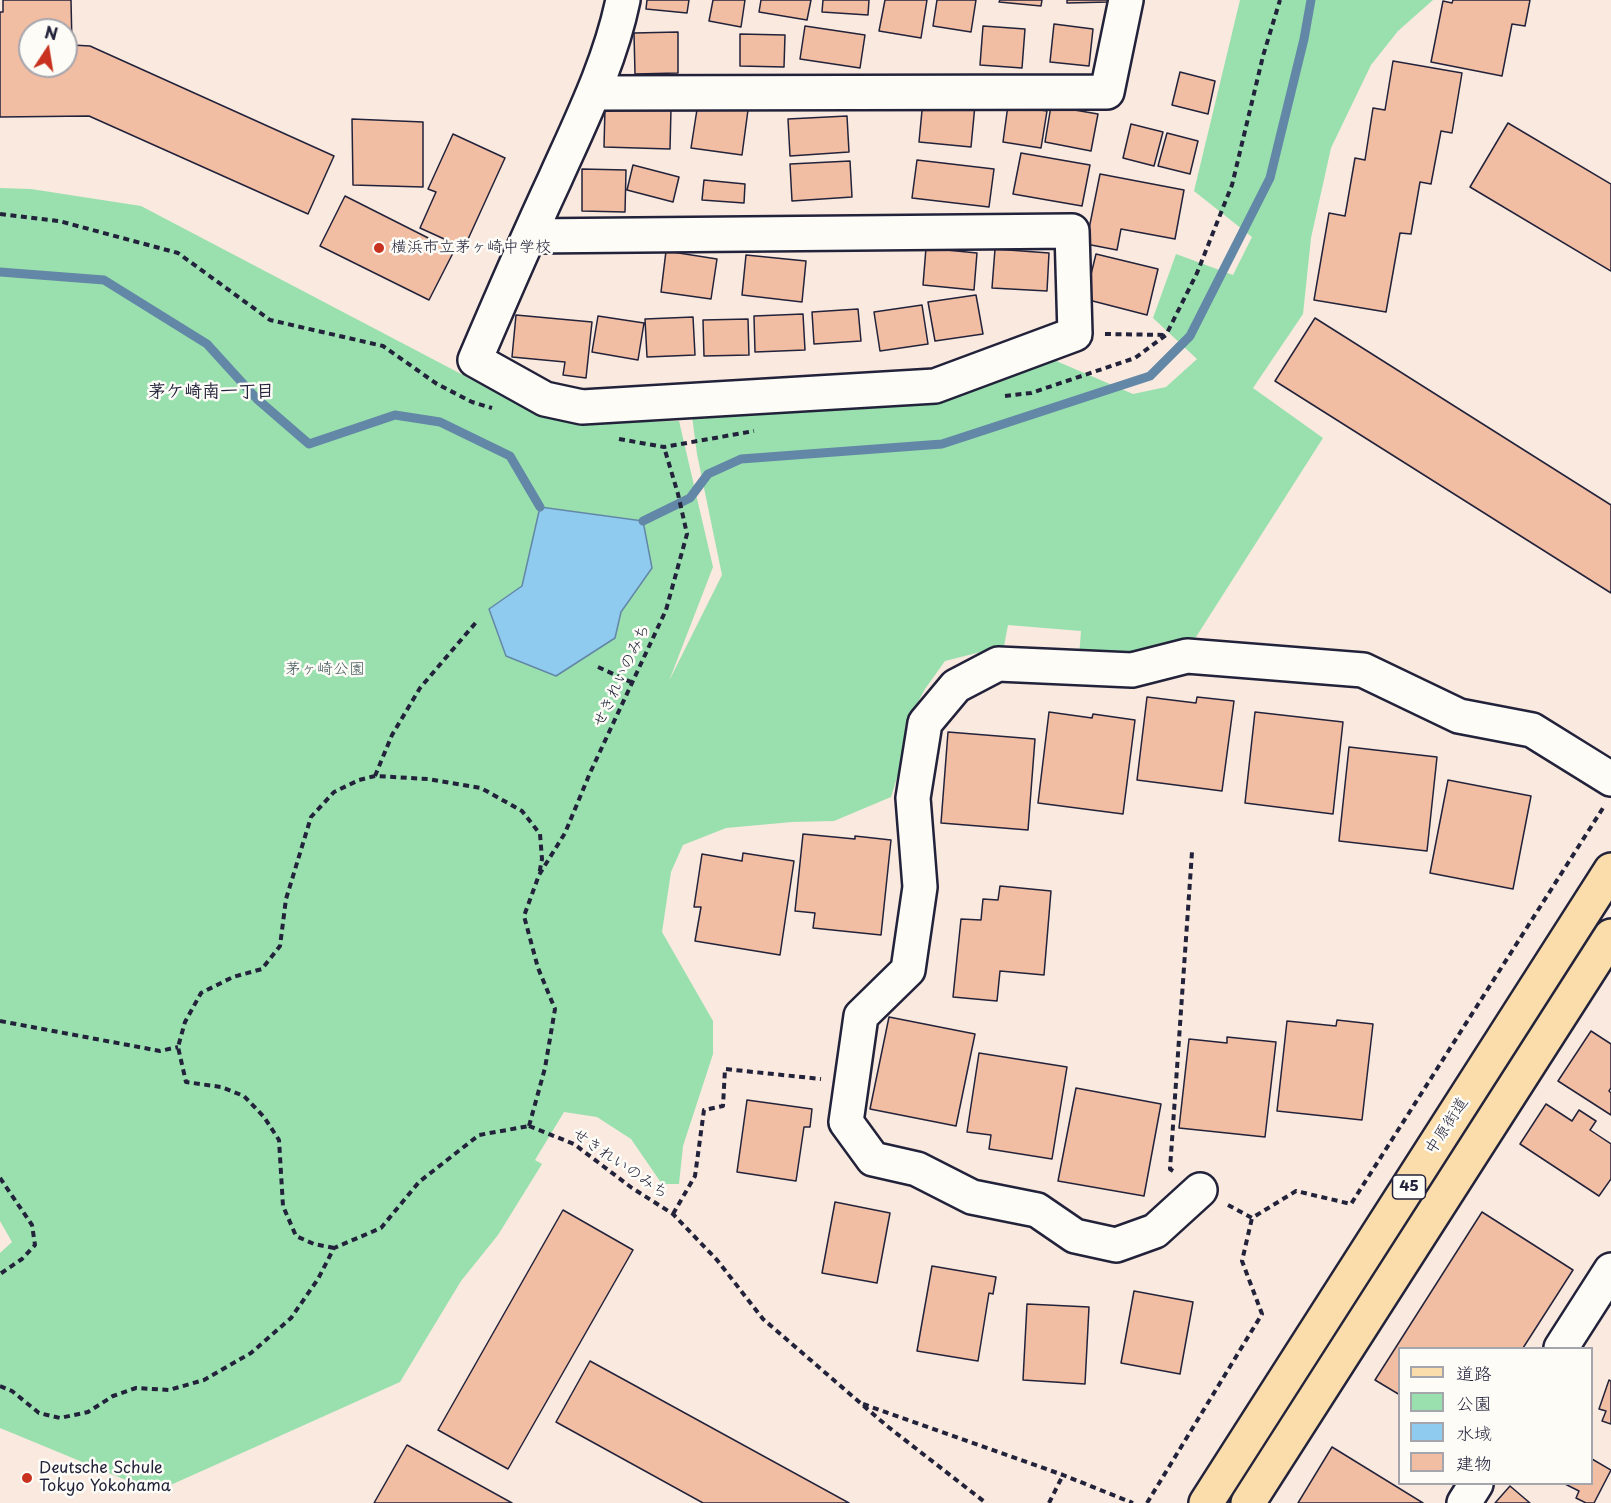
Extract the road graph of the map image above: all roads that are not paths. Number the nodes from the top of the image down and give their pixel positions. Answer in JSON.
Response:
{"nodes":[{"id":1,"x":623,"y":0,"type":"edge"},
{"id":2,"x":1126,"y":0,"type":"edge"},
{"id":3,"x":594,"y":93,"type":"junction"},
{"id":4,"x":529,"y":236,"type":"junction"},
{"id":5,"x":1608,"y":792,"type":"edge"},
{"id":6,"x":1611,"y":870,"type":"edge"},
{"id":7,"x":1611,"y":936,"type":"edge"},
{"id":8,"x":1200,"y":1190,"type":"road end"},
{"id":9,"x":1611,"y":1270,"type":"edge"},
{"id":10,"x":1562,"y":1347,"type":"edge"},
{"id":11,"x":1475,"y":1485,"type":"edge"},
{"id":12,"x":1206,"y":1503,"type":"edge"},
{"id":13,"x":1248,"y":1503,"type":"edge"},
{"id":14,"x":1464,"y":1503,"type":"edge"}],
"edges":[{"from":1,"to":3,"type":"street"},
{"from":2,"to":3,"type":"street"},
{"from":3,"to":4,"type":"street"},
{"from":4,"to":4,"type":"street"},
{"from":5,"to":8,"type":"street"},
{"from":6,"to":12,"type":"main road","name":"中原街道","number":"45"},
{"from":7,"to":13,"type":"main road","number":"45"},
{"from":9,"to":10,"type":"street"},
{"from":11,"to":14,"type":"street"}]}
